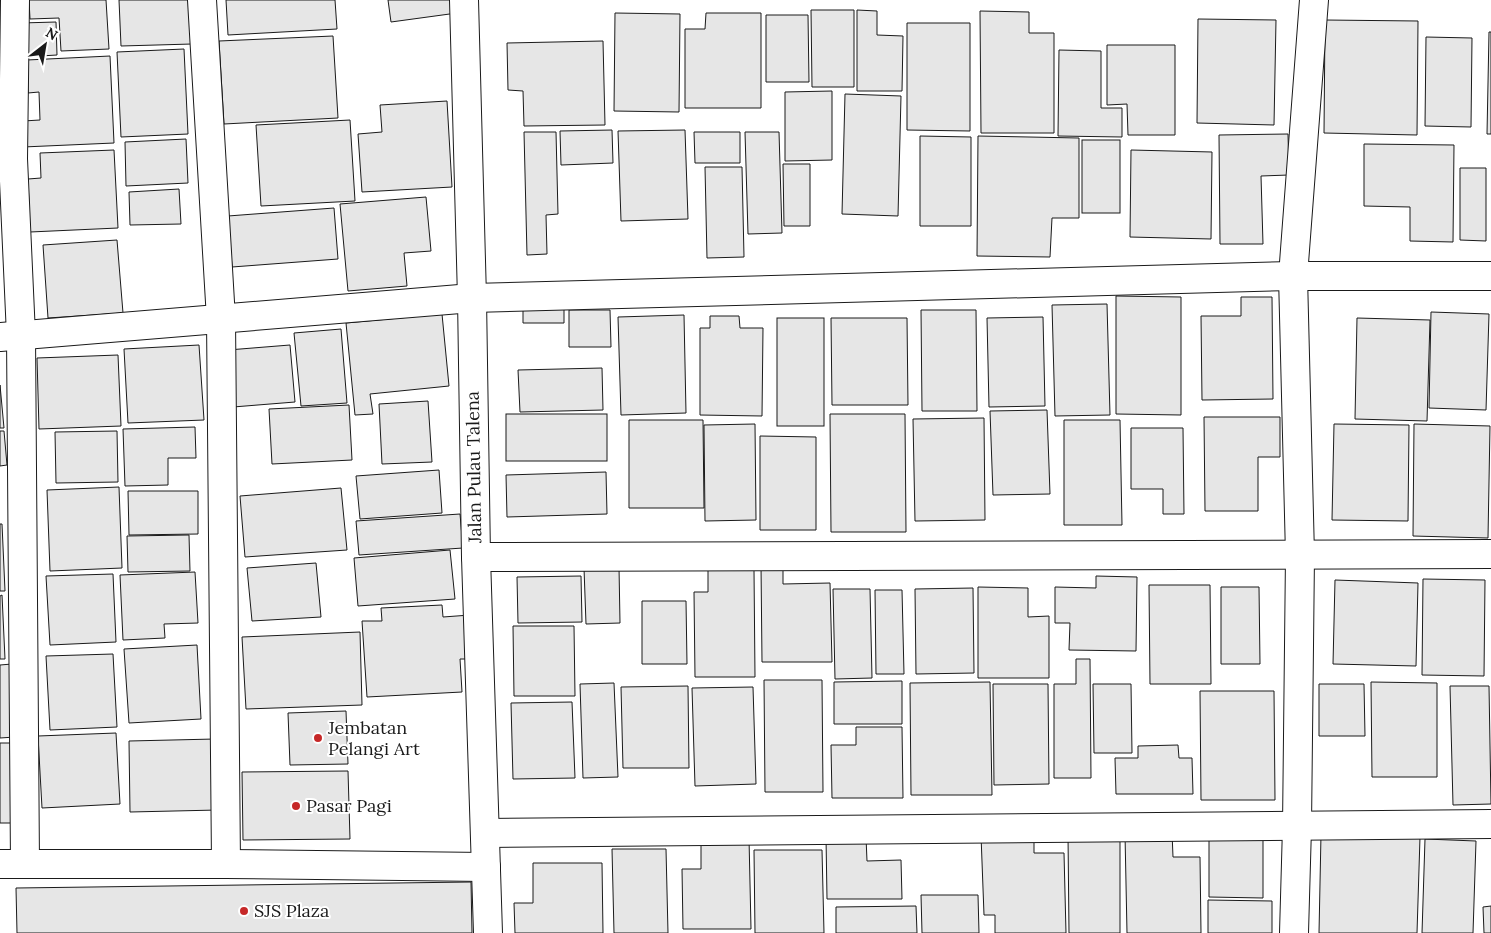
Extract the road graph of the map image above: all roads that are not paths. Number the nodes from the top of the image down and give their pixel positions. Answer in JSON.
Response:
{"nodes":[{"id":1,"x":15,"y":0,"type":"edge"},
{"id":2,"x":202,"y":0,"type":"edge"},
{"id":3,"x":464,"y":0,"type":"edge"},
{"id":4,"x":1314,"y":0,"type":"edge"},
{"id":5,"x":1293,"y":276,"type":"junction"},
{"id":6,"x":1491,"y":276,"type":"edge"},
{"id":7,"x":472,"y":298,"type":"junction"},
{"id":8,"x":222,"y":319,"type":"junction"},
{"id":9,"x":11,"y":336,"type":"edge"},
{"id":10,"x":1491,"y":554,"type":"edge"},
{"id":11,"x":1300,"y":555,"type":"junction"},
{"id":12,"x":476,"y":557,"type":"junction"},
{"id":13,"x":1491,"y":824,"type":"edge"},
{"id":14,"x":1298,"y":827,"type":"junction"},
{"id":15,"x":485,"y":833,"type":"junction"},
{"id":16,"x":12,"y":864,"type":"edge"},
{"id":17,"x":226,"y":864,"type":"junction"},
{"id":18,"x":486,"y":867,"type":"junction"},
{"id":19,"x":488,"y":933,"type":"edge"},
{"id":20,"x":1294,"y":933,"type":"edge"}],
"edges":[{"from":1,"to":9,"type":"street"},
{"from":2,"to":8,"type":"street"},
{"from":3,"to":7,"type":"street","name":"Jalan Pulau Talena"},
{"from":4,"to":5,"type":"street"},
{"from":5,"to":6,"type":"street"},
{"from":5,"to":7,"type":"street"},
{"from":5,"to":11,"type":"street"},
{"from":7,"to":8,"type":"street"},
{"from":7,"to":12,"type":"street","name":"Jalan Pulau Talena"},
{"from":8,"to":9,"type":"street"},
{"from":8,"to":17,"type":"street"},
{"from":9,"to":16,"type":"street"},
{"from":10,"to":11,"type":"street"},
{"from":11,"to":12,"type":"street"},
{"from":11,"to":14,"type":"street"},
{"from":12,"to":15,"type":"street","name":"Jalan Pulau Talena"},
{"from":13,"to":14,"type":"street"},
{"from":14,"to":15,"type":"street"},
{"from":14,"to":20,"type":"street"},
{"from":15,"to":18,"type":"street","name":"Jalan Pulau Talena"},
{"from":16,"to":17,"type":"street"},
{"from":17,"to":18,"type":"street"},
{"from":18,"to":19,"type":"street","name":"Jalan Pulau Talena"}]}
